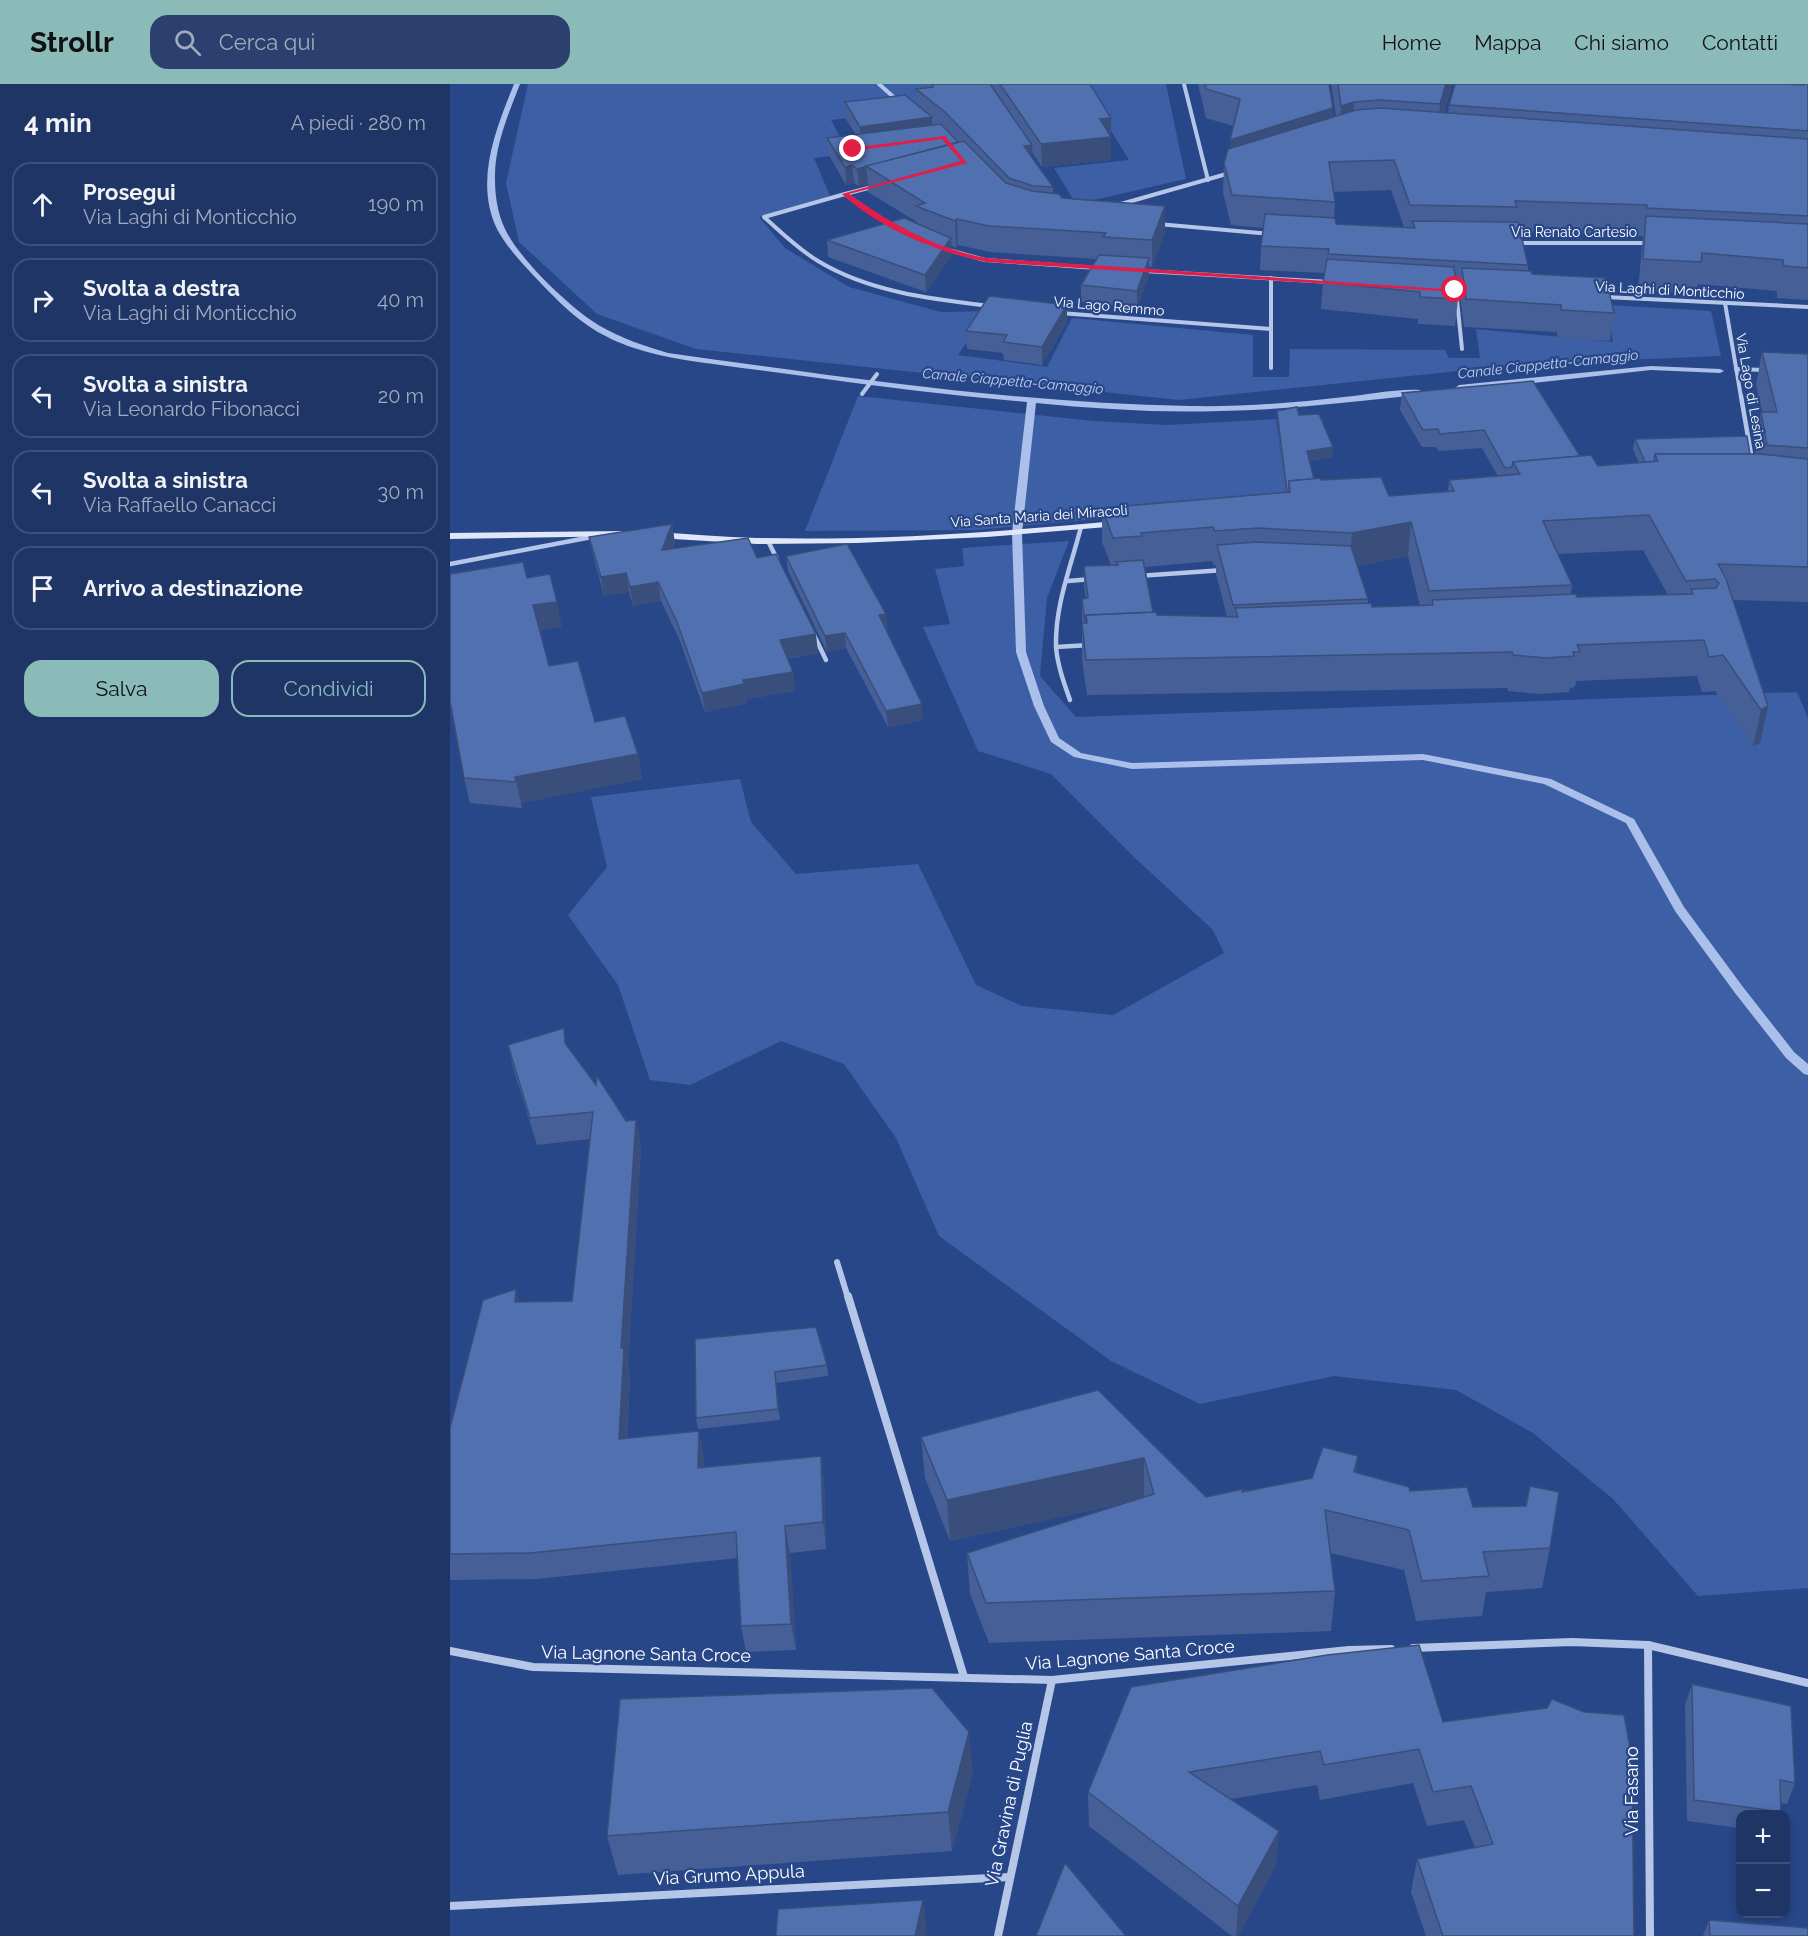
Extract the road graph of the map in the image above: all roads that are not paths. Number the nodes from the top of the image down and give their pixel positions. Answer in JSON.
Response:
{"nodes":[{"id":1,"x":879,"y":84,"type":"edge"},
{"id":2,"x":1184,"y":84,"type":"edge"},
{"id":3,"x":902,"y":104,"type":"edge"},
{"id":4,"x":1240,"y":170,"type":"edge"},
{"id":5,"x":1208,"y":180,"type":"junction"},
{"id":6,"x":878,"y":185,"type":"edge"},
{"id":7,"x":845,"y":194,"type":"junction"},
{"id":8,"x":1114,"y":207,"type":"edge"},
{"id":9,"x":1154,"y":224,"type":"edge"},
{"id":10,"x":895,"y":228,"type":"edge"},
{"id":11,"x":1280,"y":234,"type":"edge"},
{"id":12,"x":1503,"y":243,"type":"edge"},
{"id":13,"x":1655,"y":243,"type":"edge"},
{"id":14,"x":942,"y":248,"type":"edge"},
{"id":15,"x":1108,"y":269,"type":"edge"},
{"id":16,"x":1143,"y":271,"type":"edge"},
{"id":17,"x":1271,"y":278,"type":"junction"},
{"id":18,"x":1340,"y":282,"type":"edge"},
{"id":19,"x":1455,"y":290,"type":"edge"},
{"id":20,"x":1596,"y":297,"type":"edge"},
{"id":21,"x":1725,"y":303,"type":"junction"},
{"id":22,"x":997,"y":306,"type":"edge"},
{"id":23,"x":1808,"y":307,"type":"edge"},
{"id":24,"x":1055,"y":312,"type":"edge"},
{"id":25,"x":1271,"y":329,"type":"junction"},
{"id":26,"x":1462,"y":349,"type":"dead end"},
{"id":27,"x":1270,"y":368,"type":"dead end"},
{"id":28,"x":1736,"y":369,"type":"junction"},
{"id":29,"x":1767,"y":370,"type":"edge"},
{"id":30,"x":877,"y":374,"type":"dead end"},
{"id":31,"x":862,"y":394,"type":"dead end"},
{"id":32,"x":1754,"y":470,"type":"edge"},
{"id":33,"x":1127,"y":523,"type":"edge"},
{"id":34,"x":1081,"y":527,"type":"junction"},
{"id":35,"x":614,"y":533,"type":"junction"},
{"id":36,"x":638,"y":534,"type":"edge"},
{"id":37,"x":650,"y":535,"type":"edge"},
{"id":38,"x":450,"y":536,"type":"edge"},
{"id":39,"x":768,"y":541,"type":"junction"},
{"id":40,"x":779,"y":563,"type":"edge"},
{"id":41,"x":450,"y":564,"type":"edge"},
{"id":42,"x":1233,"y":569,"type":"edge"},
{"id":43,"x":1127,"y":577,"type":"edge"},
{"id":44,"x":1103,"y":579,"type":"edge"},
{"id":45,"x":1068,"y":581,"type":"junction"},
{"id":46,"x":810,"y":627,"type":"edge"},
{"id":47,"x":1092,"y":645,"type":"edge"},
{"id":48,"x":1056,"y":647,"type":"junction"},
{"id":49,"x":826,"y":660,"type":"dead end"},
{"id":50,"x":1070,"y":700,"type":"dead end"},
{"id":51,"x":837,"y":1262,"type":"dead end"},
{"id":52,"x":1648,"y":1646,"type":"junction"},
{"id":53,"x":1396,"y":1648,"type":"edge"},
{"id":54,"x":1408,"y":1648,"type":"edge"},
{"id":55,"x":450,"y":1651,"type":"edge"},
{"id":56,"x":964,"y":1677,"type":"junction"},
{"id":57,"x":1052,"y":1680,"type":"junction"},
{"id":58,"x":1808,"y":1683,"type":"edge"},
{"id":59,"x":1010,"y":1877,"type":"junction"},
{"id":60,"x":450,"y":1906,"type":"edge"},
{"id":61,"x":998,"y":1936,"type":"edge"},
{"id":62,"x":1650,"y":1936,"type":"edge"}],
"edges":[{"from":1,"to":3,"type":"street"},
{"from":2,"to":5,"type":"street"},
{"from":4,"to":5,"type":"street"},
{"from":5,"to":8,"type":"street"},
{"from":6,"to":7,"type":"street"},
{"from":7,"to":10,"type":"street"},
{"from":7,"to":22,"type":"street"},
{"from":9,"to":11,"type":"street"},
{"from":12,"to":13,"type":"street","name":"Via Renato Cartesio"},
{"from":14,"to":15,"type":"street"},
{"from":16,"to":17,"type":"street"},
{"from":17,"to":18,"type":"street"},
{"from":17,"to":25,"type":"street"},
{"from":19,"to":26,"type":"street"},
{"from":20,"to":21,"type":"street","name":"Via Laghi di Monticchio"},
{"from":21,"to":23,"type":"street","name":"Via Laghi di Monticchio"},
{"from":21,"to":28,"type":"street","name":"Via Lago di Lesina"},
{"from":24,"to":25,"type":"street","name":"Via Lago Remmo"},
{"from":25,"to":27,"type":"street"},
{"from":28,"to":29,"type":"street"},
{"from":28,"to":32,"type":"street","name":"Via Lago di Lesina"},
{"from":30,"to":31,"type":"street"},
{"from":33,"to":34,"type":"street","name":"Via Santa Maria dei Miracoli"},
{"from":34,"to":39,"type":"street","name":"Via Santa Maria dei Miracoli"},
{"from":34,"to":45,"type":"street"},
{"from":35,"to":36,"type":"street"},
{"from":35,"to":38,"type":"street"},
{"from":35,"to":41,"type":"street"},
{"from":37,"to":39,"type":"street","name":"Via Santa Maria dei Miracoli"},
{"from":39,"to":40,"type":"street"},
{"from":42,"to":43,"type":"street"},
{"from":44,"to":45,"type":"street"},
{"from":45,"to":48,"type":"street"},
{"from":46,"to":49,"type":"street"},
{"from":47,"to":48,"type":"street"},
{"from":48,"to":50,"type":"street"},
{"from":51,"to":56,"type":"street"},
{"from":52,"to":54,"type":"street"},
{"from":52,"to":58,"type":"street"},
{"from":52,"to":62,"type":"street","name":"Via Fasano"},
{"from":53,"to":57,"type":"street","name":"Via Lagnone Santa Croce"},
{"from":55,"to":56,"type":"street","name":"Via Lagnone Santa Croce"},
{"from":56,"to":57,"type":"street","name":"Via Lagnone Santa Croce"},
{"from":57,"to":59,"type":"street","name":"Via Gravina di Puglia"},
{"from":59,"to":60,"type":"street","name":"Via Grumo Appula"},
{"from":59,"to":61,"type":"street","name":"Via Gravina di Puglia"}]}
